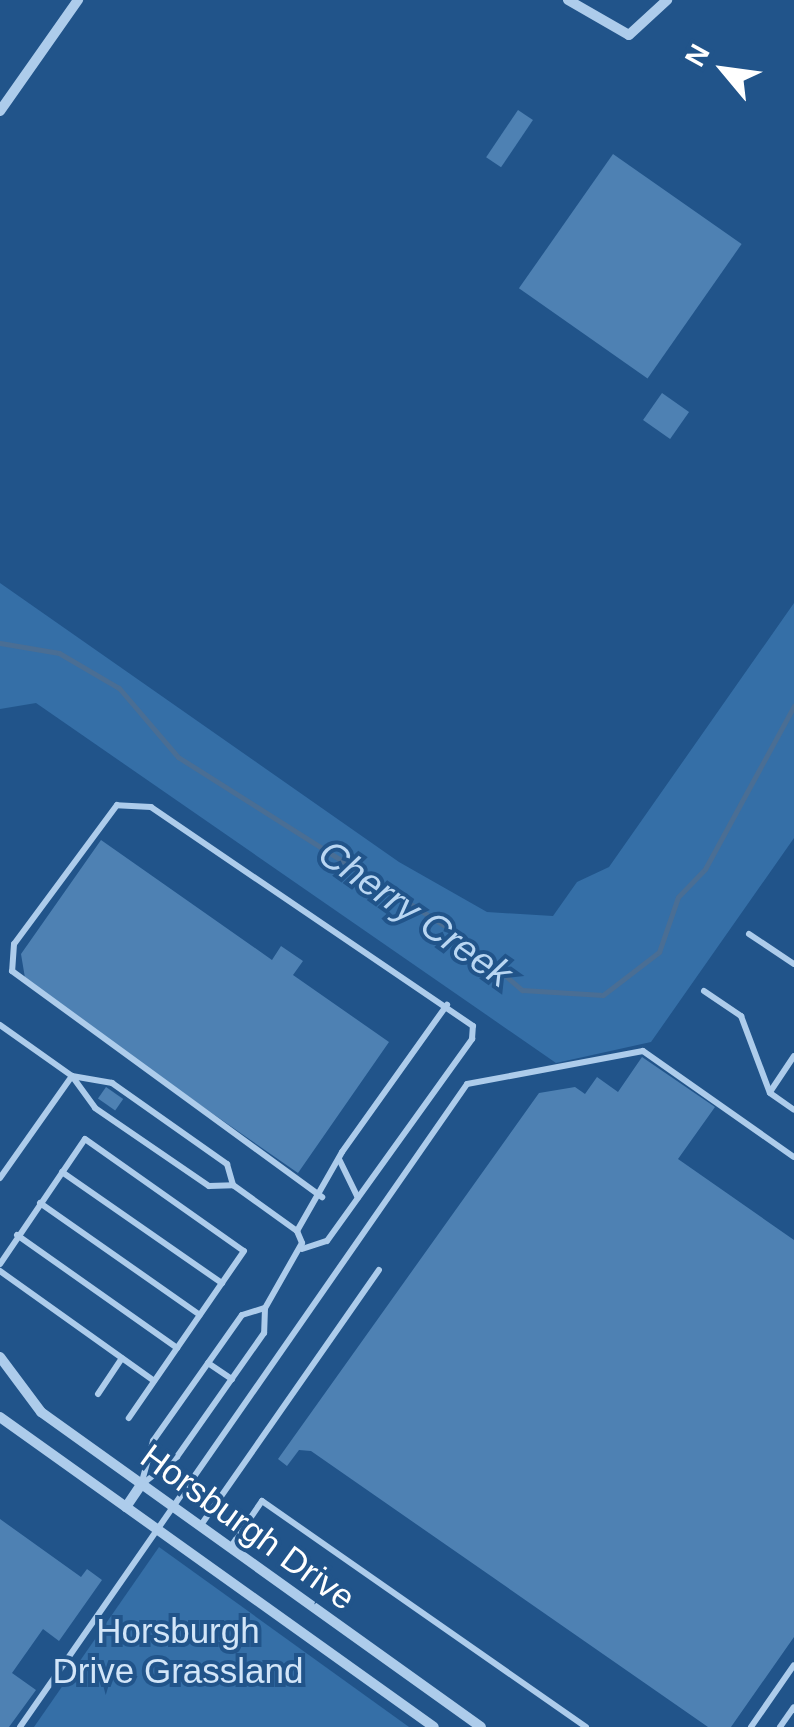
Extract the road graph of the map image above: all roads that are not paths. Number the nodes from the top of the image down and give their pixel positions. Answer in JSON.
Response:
{"nodes":[{"id":1,"x":78,"y":0,"type":"edge"},
{"id":2,"x":568,"y":0,"type":"edge"},
{"id":3,"x":667,"y":0,"type":"edge"},
{"id":4,"x":0,"y":111,"type":"edge"},
{"id":5,"x":749,"y":934,"type":"dead end"},
{"id":6,"x":792,"y":959,"type":"edge"},
{"id":7,"x":704,"y":991,"type":"dead end"},
{"id":8,"x":447,"y":1005,"type":"junction"},
{"id":9,"x":0,"y":1025,"type":"edge"},
{"id":10,"x":794,"y":1056,"type":"edge"},
{"id":11,"x":72,"y":1076,"type":"junction"},
{"id":12,"x":770,"y":1093,"type":"junction"},
{"id":13,"x":794,"y":1110,"type":"edge"},
{"id":14,"x":338,"y":1158,"type":"junction"},
{"id":15,"x":794,"y":1158,"type":"edge"},
{"id":16,"x":62,"y":1172,"type":"junction"},
{"id":17,"x":0,"y":1178,"type":"edge"},
{"id":18,"x":233,"y":1185,"type":"junction"},
{"id":19,"x":322,"y":1197,"type":"junction"},
{"id":20,"x":358,"y":1198,"type":"junction"},
{"id":21,"x":40,"y":1203,"type":"junction"},
{"id":22,"x":298,"y":1231,"type":"junction"},
{"id":23,"x":17,"y":1235,"type":"junction"},
{"id":24,"x":302,"y":1249,"type":"junction"},
{"id":25,"x":0,"y":1268,"type":"edge"},
{"id":26,"x":379,"y":1270,"type":"dead end"},
{"id":27,"x":222,"y":1283,"type":"junction"},
{"id":28,"x":265,"y":1308,"type":"junction"},
{"id":29,"x":200,"y":1315,"type":"junction"},
{"id":30,"x":177,"y":1348,"type":"junction"},
{"id":31,"x":0,"y":1356,"type":"edge"},
{"id":32,"x":122,"y":1358,"type":"junction"},
{"id":33,"x":208,"y":1363,"type":"junction"},
{"id":34,"x":232,"y":1379,"type":"junction"},
{"id":35,"x":154,"y":1381,"type":"junction"},
{"id":36,"x":98,"y":1394,"type":"dead end"},
{"id":37,"x":0,"y":1417,"type":"edge"},
{"id":38,"x":129,"y":1418,"type":"dead end"},
{"id":39,"x":141,"y":1484,"type":"junction"},
{"id":40,"x":169,"y":1504,"type":"junction"},
{"id":41,"x":126,"y":1507,"type":"junction"},
{"id":42,"x":200,"y":1526,"type":"junction"},
{"id":43,"x":156,"y":1528,"type":"junction"},
{"id":44,"x":230,"y":1548,"type":"junction"},
{"id":45,"x":794,"y":1665,"type":"edge"},
{"id":46,"x":794,"y":1707,"type":"edge"},
{"id":47,"x":20,"y":1727,"type":"edge"},
{"id":48,"x":434,"y":1727,"type":"edge"},
{"id":49,"x":480,"y":1727,"type":"edge"},
{"id":50,"x":586,"y":1727,"type":"edge"},
{"id":51,"x":751,"y":1727,"type":"edge"},
{"id":52,"x":780,"y":1727,"type":"edge"}],
"edges":[{"from":1,"to":4,"type":"street"},
{"from":2,"to":3,"type":"street"},
{"from":5,"to":6,"type":"lane"},
{"from":7,"to":12,"type":"lane"},
{"from":8,"to":14,"type":"lane"},
{"from":8,"to":19,"type":"lane"},
{"from":8,"to":20,"type":"lane"},
{"from":9,"to":11,"type":"lane"},
{"from":10,"to":12,"type":"lane"},
{"from":11,"to":17,"type":"lane"},
{"from":11,"to":18,"type":"lane"},
{"from":11,"to":18,"type":"lane"},
{"from":12,"to":13,"type":"lane"},
{"from":14,"to":19,"type":"lane"},
{"from":14,"to":20,"type":"lane"},
{"from":15,"to":40,"type":"lane"},
{"from":16,"to":21,"type":"lane"},
{"from":16,"to":27,"type":"lane"},
{"from":16,"to":27,"type":"lane"},
{"from":18,"to":22,"type":"lane"},
{"from":19,"to":22,"type":"lane"},
{"from":20,"to":24,"type":"lane"},
{"from":21,"to":23,"type":"lane"},
{"from":21,"to":29,"type":"lane"},
{"from":22,"to":24,"type":"lane"},
{"from":23,"to":25,"type":"lane"},
{"from":23,"to":30,"type":"lane"},
{"from":24,"to":28,"type":"lane"},
{"from":25,"to":32,"type":"lane"},
{"from":26,"to":42,"type":"lane"},
{"from":27,"to":29,"type":"lane"},
{"from":28,"to":33,"type":"lane"},
{"from":28,"to":34,"type":"lane"},
{"from":29,"to":30,"type":"lane"},
{"from":30,"to":35,"type":"lane"},
{"from":31,"to":39,"type":"street","name":"Horsburgh Drive"},
{"from":32,"to":35,"type":"lane"},
{"from":32,"to":36,"type":"lane"},
{"from":33,"to":34,"type":"lane"},
{"from":33,"to":39,"type":"lane"},
{"from":34,"to":39,"type":"lane"},
{"from":35,"to":38,"type":"lane"},
{"from":37,"to":41,"type":"street","name":"Horsburgh Drive"},
{"from":39,"to":40,"type":"street","name":"Horsburgh Drive"},
{"from":39,"to":41,"type":"street"},
{"from":40,"to":42,"type":"street","name":"Horsburgh Drive"},
{"from":40,"to":43,"type":"lane"},
{"from":41,"to":43,"type":"street","name":"Horsburgh Drive"},
{"from":42,"to":44,"type":"street","name":"Horsburgh Drive"},
{"from":43,"to":47,"type":"lane"},
{"from":43,"to":48,"type":"street","name":"Horsburgh Drive"},
{"from":44,"to":49,"type":"street","name":"Horsburgh Drive"},
{"from":44,"to":50,"type":"lane"},
{"from":45,"to":51,"type":"lane"},
{"from":46,"to":52,"type":"lane"}]}
